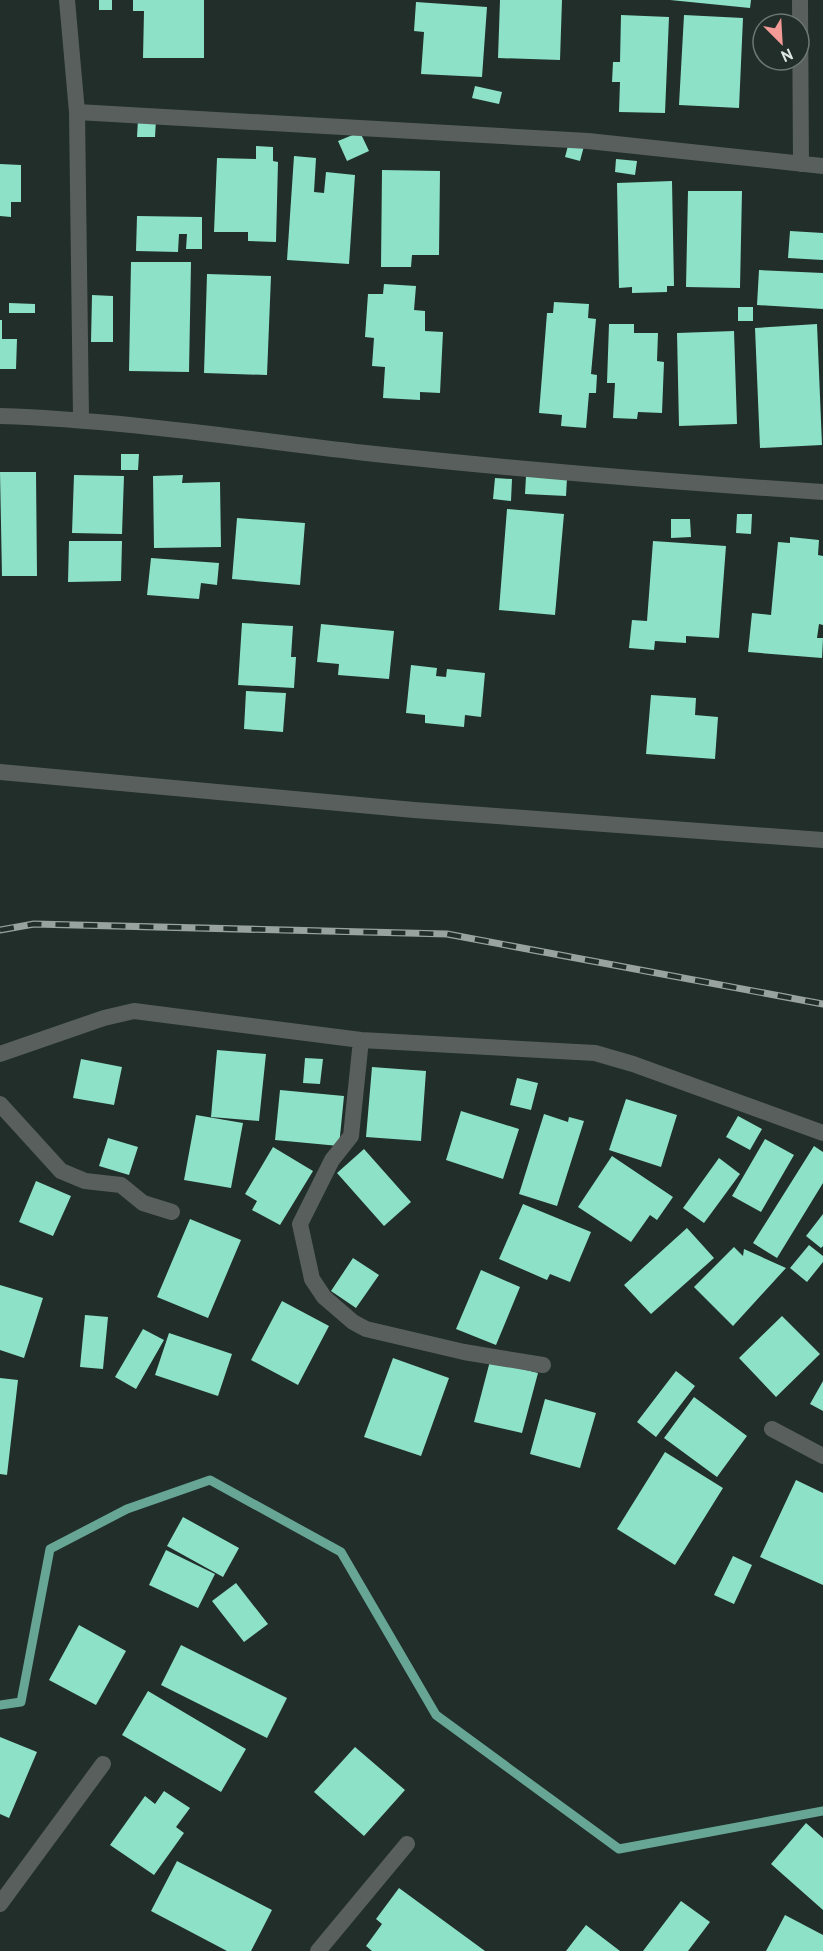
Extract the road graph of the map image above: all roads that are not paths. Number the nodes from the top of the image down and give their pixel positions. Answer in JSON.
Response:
{"nodes":[{"id":1,"x":67,"y":0,"type":"edge"},
{"id":2,"x":801,"y":0,"type":"edge"},
{"id":3,"x":76,"y":112,"type":"junction"},
{"id":4,"x":801,"y":164,"type":"junction"},
{"id":5,"x":823,"y":166,"type":"edge"},
{"id":6,"x":0,"y":416,"type":"edge"},
{"id":7,"x":81,"y":418,"type":"junction"},
{"id":8,"x":823,"y":492,"type":"edge"},
{"id":9,"x":0,"y":772,"type":"edge"},
{"id":10,"x":823,"y":840,"type":"edge"},
{"id":11,"x":361,"y":1040,"type":"junction"},
{"id":12,"x":0,"y":1054,"type":"edge"},
{"id":13,"x":0,"y":1104,"type":"edge"},
{"id":14,"x":823,"y":1133,"type":"edge"},
{"id":15,"x":172,"y":1212,"type":"dead end"},
{"id":16,"x":543,"y":1365,"type":"dead end"},
{"id":17,"x":772,"y":1430,"type":"dead end"},
{"id":18,"x":823,"y":1456,"type":"edge"},
{"id":19,"x":103,"y":1764,"type":"dead end"},
{"id":20,"x":407,"y":1844,"type":"dead end"},
{"id":21,"x":0,"y":1904,"type":"edge"},
{"id":22,"x":318,"y":1951,"type":"edge"}],
"edges":[{"from":1,"to":3,"type":"street"},
{"from":2,"to":4,"type":"street"},
{"from":3,"to":4,"type":"street"},
{"from":3,"to":7,"type":"street"},
{"from":4,"to":5,"type":"street"},
{"from":6,"to":7,"type":"street"},
{"from":7,"to":8,"type":"street"},
{"from":9,"to":10,"type":"street"},
{"from":11,"to":12,"type":"street"},
{"from":11,"to":14,"type":"street"},
{"from":11,"to":16,"type":"street"},
{"from":13,"to":15,"type":"street"},
{"from":17,"to":18,"type":"street"},
{"from":19,"to":21,"type":"street"},
{"from":20,"to":22,"type":"street"}]}
